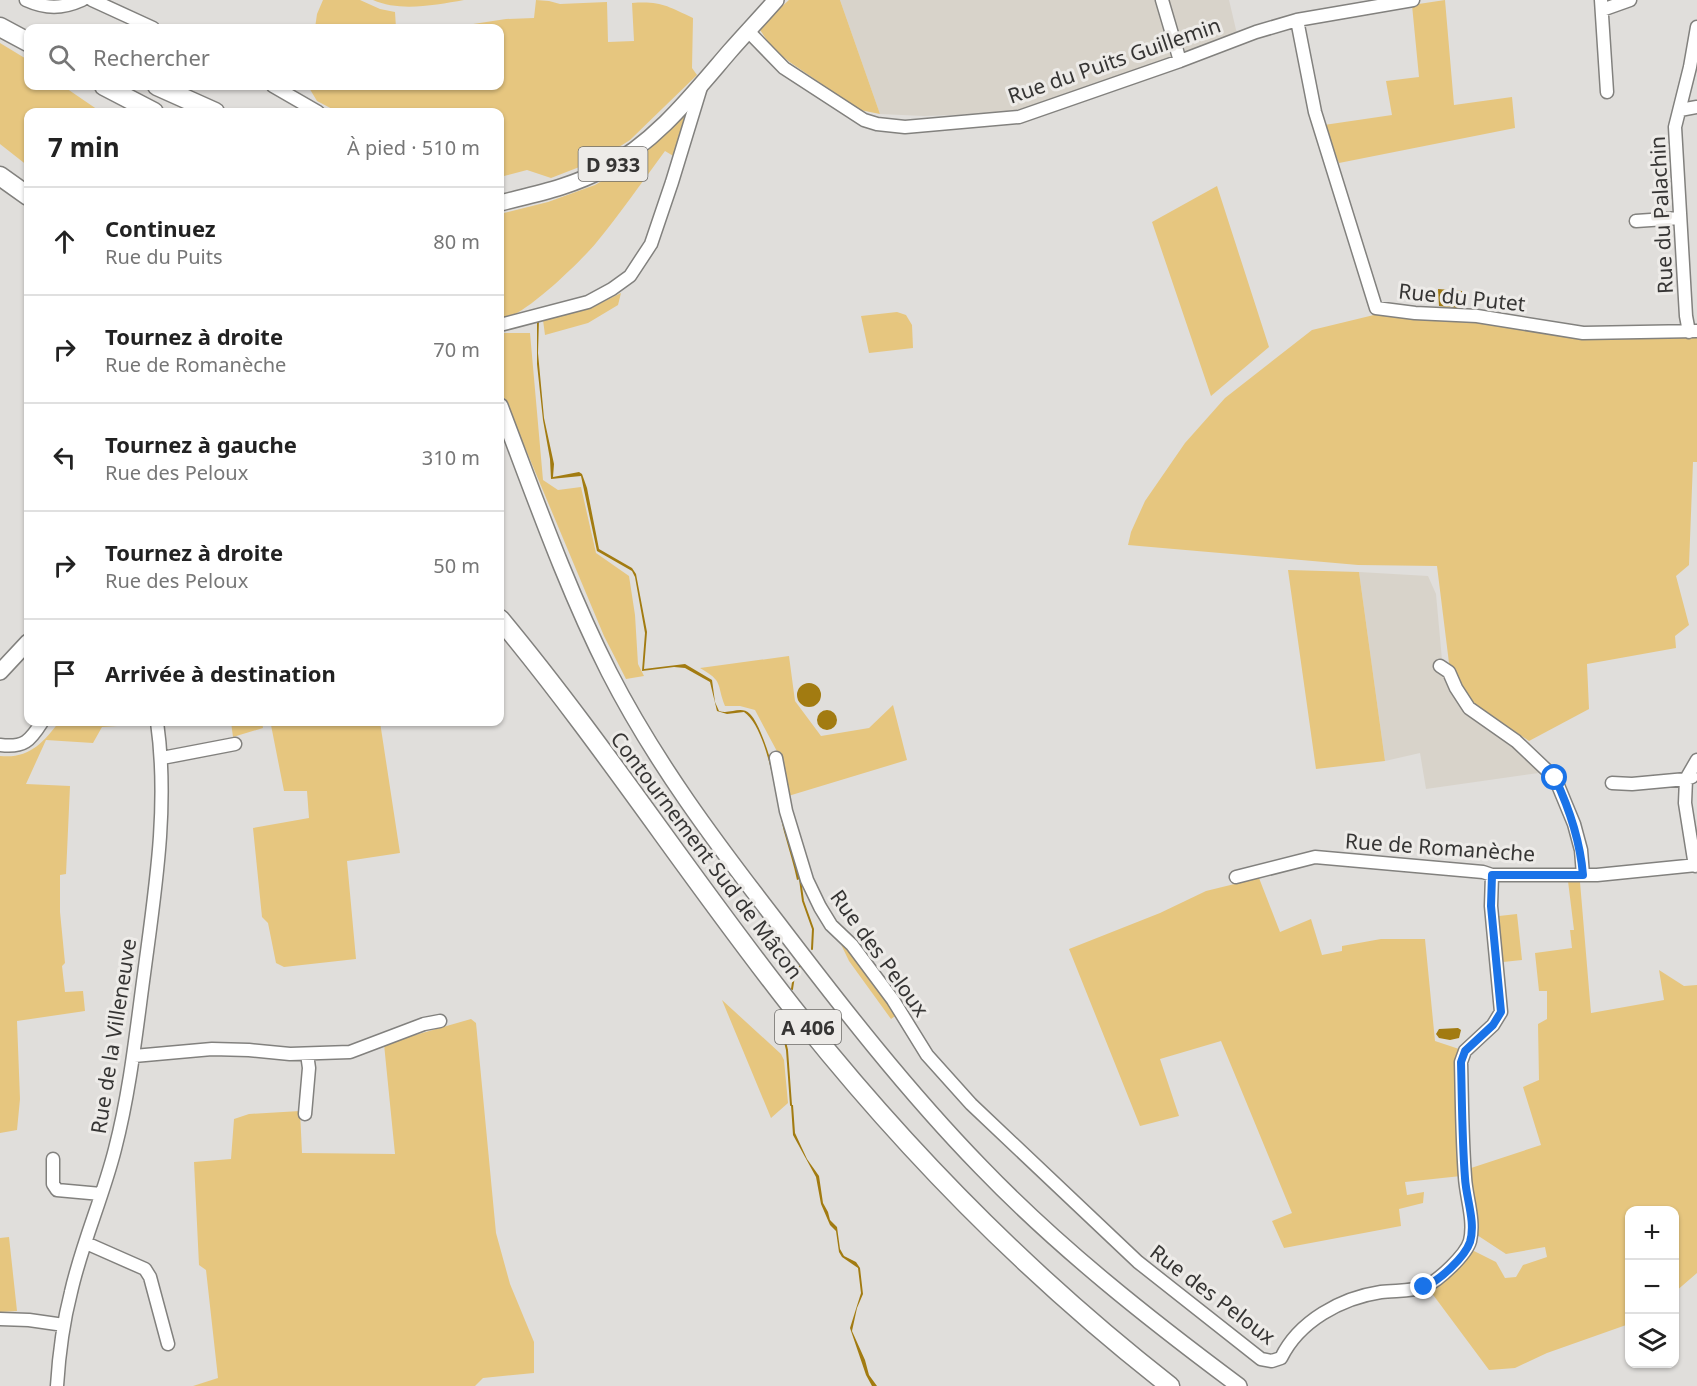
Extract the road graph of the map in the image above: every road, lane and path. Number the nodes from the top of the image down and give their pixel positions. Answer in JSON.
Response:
{"nodes":[{"id":1,"x":26,"y":0,"type":"edge"},
{"id":2,"x":82,"y":0,"type":"edge"},
{"id":3,"x":92,"y":0,"type":"edge"},
{"id":4,"x":776,"y":0,"type":"edge"},
{"id":5,"x":1162,"y":0,"type":"edge"},
{"id":6,"x":1413,"y":0,"type":"edge"},
{"id":7,"x":1630,"y":0,"type":"edge"},
{"id":8,"x":1601,"y":5,"type":"edge"},
{"id":9,"x":0,"y":20,"type":"edge"},
{"id":10,"x":1297,"y":20,"type":"junction"},
{"id":11,"x":144,"y":24,"type":"edge"},
{"id":12,"x":0,"y":27,"type":"edge"},
{"id":13,"x":1697,"y":27,"type":"edge"},
{"id":14,"x":24,"y":31,"type":"edge"},
{"id":15,"x":748,"y":31,"type":"junction"},
{"id":16,"x":24,"y":40,"type":"edge"},
{"id":17,"x":1180,"y":62,"type":"junction"},
{"id":18,"x":702,"y":83,"type":"junction"},
{"id":19,"x":112,"y":90,"type":"edge"},
{"id":20,"x":166,"y":90,"type":"edge"},
{"id":21,"x":280,"y":90,"type":"edge"},
{"id":22,"x":1607,"y":92,"type":"dead end"},
{"id":23,"x":1697,"y":107,"type":"edge"},
{"id":24,"x":146,"y":108,"type":"edge"},
{"id":25,"x":205,"y":108,"type":"edge"},
{"id":26,"x":311,"y":108,"type":"edge"},
{"id":27,"x":1680,"y":110,"type":"junction"},
{"id":28,"x":0,"y":162,"type":"edge"},
{"id":29,"x":0,"y":176,"type":"edge"},
{"id":30,"x":24,"y":179,"type":"edge"},
{"id":31,"x":24,"y":193,"type":"edge"},
{"id":32,"x":504,"y":201,"type":"edge"},
{"id":33,"x":1680,"y":218,"type":"junction"},
{"id":34,"x":1636,"y":221,"type":"dead end"},
{"id":35,"x":504,"y":324,"type":"edge"},
{"id":36,"x":1693,"y":331,"type":"edge"},
{"id":37,"x":504,"y":416,"type":"edge"},
{"id":38,"x":504,"y":624,"type":"edge"},
{"id":39,"x":504,"y":642,"type":"edge"},
{"id":40,"x":24,"y":646,"type":"edge"},
{"id":41,"x":1440,"y":666,"type":"dead end"},
{"id":42,"x":0,"y":672,"type":"edge"},
{"id":43,"x":39,"y":726,"type":"edge"},
{"id":44,"x":158,"y":726,"type":"edge"},
{"id":45,"x":235,"y":744,"type":"dead end"},
{"id":46,"x":0,"y":745,"type":"edge"},
{"id":47,"x":162,"y":758,"type":"junction"},
{"id":48,"x":776,"y":758,"type":"dead end"},
{"id":49,"x":1697,"y":760,"type":"edge"},
{"id":50,"x":1691,"y":777,"type":"edge"},
{"id":51,"x":1612,"y":783,"type":"dead end"},
{"id":52,"x":1696,"y":866,"type":"edge"},
{"id":53,"x":1492,"y":875,"type":"junction"},
{"id":54,"x":1583,"y":875,"type":"junction"},
{"id":55,"x":1236,"y":877,"type":"dead end"},
{"id":56,"x":440,"y":1021,"type":"dead end"},
{"id":57,"x":307,"y":1054,"type":"junction"},
{"id":58,"x":134,"y":1056,"type":"junction"},
{"id":59,"x":306,"y":1114,"type":"dead end"},
{"id":60,"x":53,"y":1159,"type":"dead end"},
{"id":61,"x":101,"y":1194,"type":"junction"},
{"id":62,"x":86,"y":1243,"type":"junction"},
{"id":63,"x":0,"y":1319,"type":"edge"},
{"id":64,"x":64,"y":1325,"type":"junction"},
{"id":65,"x":168,"y":1344,"type":"dead end"},
{"id":66,"x":57,"y":1386,"type":"edge"},
{"id":67,"x":1151,"y":1386,"type":"edge"},
{"id":68,"x":1170,"y":1386,"type":"edge"},
{"id":69,"x":1239,"y":1386,"type":"edge"}],
"edges":[{"from":1,"to":2,"type":"street"},
{"from":3,"to":11,"type":"street"},
{"from":4,"to":15,"type":"main road","number":"D 933"},
{"from":5,"to":17,"type":"street"},
{"from":6,"to":10,"type":"street","name":"Rue du Puits Guillemin"},
{"from":7,"to":8,"type":"street"},
{"from":8,"to":22,"type":"street"},
{"from":9,"to":14,"type":"highway"},
{"from":10,"to":17,"type":"street","name":"Rue du Puits Guillemin"},
{"from":10,"to":36,"type":"street","name":"Rue du Putet"},
{"from":12,"to":16,"type":"highway"},
{"from":13,"to":27,"type":"street","name":"Rue du Palachin"},
{"from":15,"to":17,"type":"street","name":"Rue du Puits Guillemin"},
{"from":15,"to":18,"type":"main road","number":"D 933"},
{"from":18,"to":32,"type":"main road","number":"D 933"},
{"from":18,"to":35,"type":"street"},
{"from":19,"to":24,"type":"highway"},
{"from":20,"to":25,"type":"highway"},
{"from":21,"to":26,"type":"street"},
{"from":23,"to":27,"type":"street"},
{"from":27,"to":33,"type":"street","name":"Rue du Palachin"},
{"from":28,"to":30,"type":"highway"},
{"from":29,"to":31,"type":"highway"},
{"from":33,"to":34,"type":"street"},
{"from":33,"to":36,"type":"street","name":"Rue du Palachin"},
{"from":37,"to":69,"type":"main road"},
{"from":38,"to":68,"type":"highway","name":"Contournement Sud de Mâcon","number":"A 406"},
{"from":39,"to":67,"type":"highway","name":"Contournement Sud de Mâcon","number":"A 406"},
{"from":40,"to":42,"type":"main road"},
{"from":41,"to":54,"type":"street"},
{"from":43,"to":46,"type":"street"},
{"from":44,"to":47,"type":"street","name":"Rue de la Villeneuve"},
{"from":45,"to":47,"type":"street"},
{"from":47,"to":58,"type":"street","name":"Rue de la Villeneuve"},
{"from":48,"to":53,"type":"street","name":"Rue des Peloux"},
{"from":49,"to":50,"type":"street"},
{"from":50,"to":51,"type":"street"},
{"from":50,"to":52,"type":"street"},
{"from":52,"to":54,"type":"street","name":"Rue de Romanèche"},
{"from":53,"to":54,"type":"street","name":"Rue de Romanèche"},
{"from":53,"to":55,"type":"street","name":"Rue de Romanèche"},
{"from":56,"to":57,"type":"street"},
{"from":57,"to":58,"type":"street"},
{"from":57,"to":59,"type":"street"},
{"from":58,"to":61,"type":"street","name":"Rue de la Villeneuve"},
{"from":60,"to":61,"type":"street"},
{"from":61,"to":62,"type":"street","name":"Rue de la Villeneuve"},
{"from":62,"to":64,"type":"street","name":"Rue de la Villeneuve"},
{"from":62,"to":65,"type":"street"},
{"from":63,"to":64,"type":"street"},
{"from":64,"to":66,"type":"street","name":"Rue de la Villeneuve"}]}
